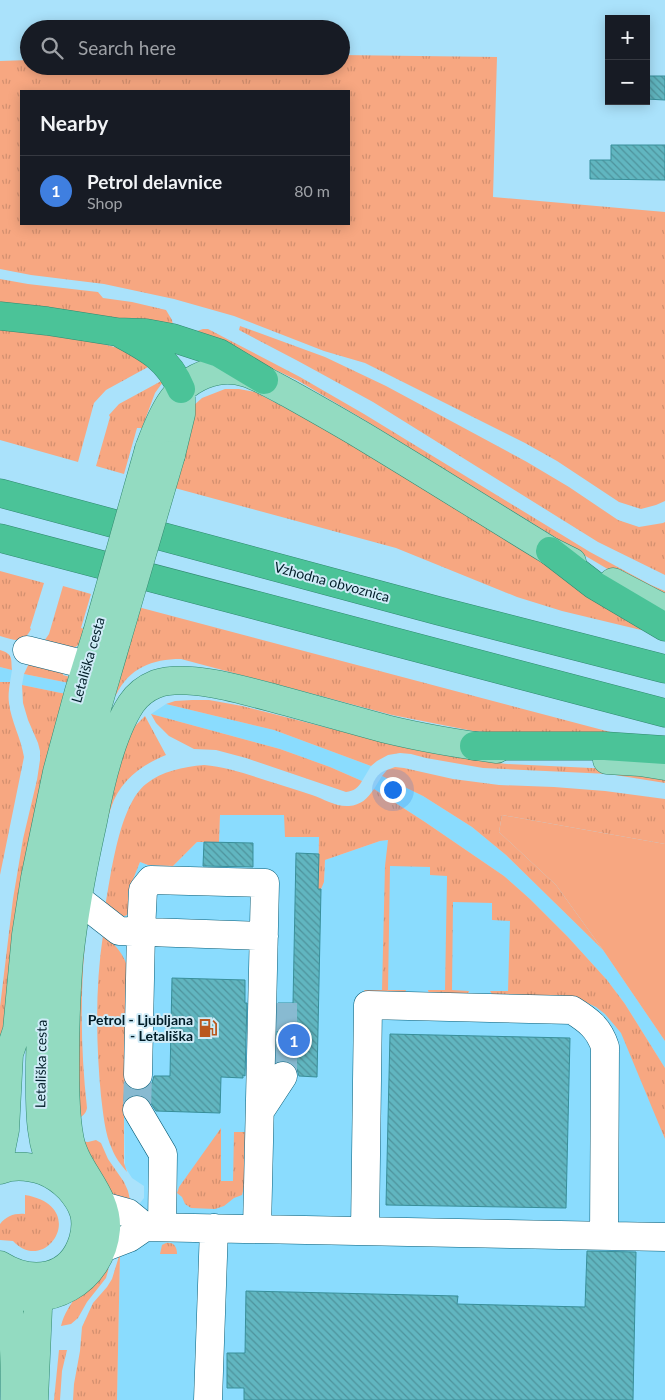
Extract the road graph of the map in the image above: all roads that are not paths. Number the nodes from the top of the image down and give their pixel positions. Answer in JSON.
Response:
{"nodes":[{"id":1,"x":0,"y":316,"type":"edge"},
{"id":2,"x":117,"y":332,"type":"junction"},
{"id":3,"x":264,"y":380,"type":"junction"},
{"id":4,"x":181,"y":389,"type":"junction"},
{"id":5,"x":0,"y":493,"type":"edge"},
{"id":6,"x":0,"y":538,"type":"edge"},
{"id":7,"x":550,"y":552,"type":"junction"},
{"id":8,"x":665,"y":609,"type":"edge"},
{"id":9,"x":665,"y":627,"type":"edge"},
{"id":10,"x":107,"y":636,"type":"junction"},
{"id":11,"x":27,"y":650,"type":"dead end"},
{"id":12,"x":86,"y":666,"type":"junction"},
{"id":13,"x":665,"y":669,"type":"edge"},
{"id":14,"x":665,"y":714,"type":"edge"},
{"id":15,"x":474,"y":746,"type":"junction"},
{"id":16,"x":665,"y":750,"type":"edge"},
{"id":17,"x":665,"y":766,"type":"edge"},
{"id":18,"x":81,"y":768,"type":"junction"},
{"id":19,"x":84,"y":864,"type":"junction"},
{"id":20,"x":78,"y":899,"type":"junction"},
{"id":21,"x":141,"y":931,"type":"junction"},
{"id":22,"x":264,"y":936,"type":"junction"},
{"id":23,"x":263,"y":982,"type":"junction"},
{"id":24,"x":283,"y":1003,"type":"tunnel mouth"},
{"id":25,"x":138,"y":1075,"type":"tunnel mouth"},
{"id":26,"x":283,"y":1076,"type":"tunnel mouth"},
{"id":27,"x":137,"y":1110,"type":"tunnel mouth"},
{"id":28,"x":260,"y":1111,"type":"junction"},
{"id":29,"x":5,"y":1163,"type":"edge"},
{"id":30,"x":56,"y":1177,"type":"junction"},
{"id":31,"x":0,"y":1188,"type":"edge"},
{"id":32,"x":90,"y":1203,"type":"junction"},
{"id":33,"x":154,"y":1227,"type":"junction"},
{"id":34,"x":214,"y":1228,"type":"junction"},
{"id":35,"x":257,"y":1229,"type":"junction"},
{"id":36,"x":365,"y":1231,"type":"junction"},
{"id":37,"x":604,"y":1236,"type":"junction"},
{"id":38,"x":665,"y":1237,"type":"edge"},
{"id":39,"x":102,"y":1248,"type":"junction"},
{"id":40,"x":1,"y":1281,"type":"edge"},
{"id":41,"x":53,"y":1287,"type":"junction"},
{"id":42,"x":15,"y":1400,"type":"edge"},
{"id":43,"x":34,"y":1400,"type":"edge"},
{"id":44,"x":49,"y":1400,"type":"edge"},
{"id":45,"x":208,"y":1400,"type":"edge"}],
"edges":[{"from":1,"to":2,"type":"highway"},
{"from":2,"to":3,"type":"highway"},
{"from":2,"to":4,"type":"highway"},
{"from":3,"to":4,"type":"main road","name":"Letališka cesta"},
{"from":3,"to":7,"type":"main road","name":"Letališka cesta"},
{"from":4,"to":10,"type":"main road","name":"Letališka cesta","bridge":true},
{"from":5,"to":13,"type":"highway","name":"Vzhodna obvoznica"},
{"from":6,"to":14,"type":"highway"},
{"from":7,"to":8,"type":"main road","name":"Letališka cesta"},
{"from":7,"to":9,"type":"highway"},
{"from":10,"to":12,"type":"main road","name":"Letališka cesta"},
{"from":10,"to":18,"type":"main road","name":"Letališka cesta"},
{"from":11,"to":12,"type":"lane"},
{"from":12,"to":29,"type":"main road","name":"Letališka cesta"},
{"from":15,"to":16,"type":"highway"},
{"from":15,"to":17,"type":"main road"},
{"from":15,"to":19,"type":"main road"},
{"from":18,"to":19,"type":"main road"},
{"from":18,"to":30,"type":"main road","name":"Letališka cesta"},
{"from":19,"to":20,"type":"main road","name":"Letališka cesta"},
{"from":20,"to":21,"type":"lane"},
{"from":20,"to":32,"type":"main road","name":"Letališka cesta"},
{"from":21,"to":22,"type":"lane"},
{"from":21,"to":22,"type":"lane"},
{"from":21,"to":25,"type":"lane"},
{"from":22,"to":23,"type":"lane"},
{"from":23,"to":24,"type":"lane"},
{"from":23,"to":28,"type":"lane"},
{"from":26,"to":28,"type":"lane"},
{"from":27,"to":33,"type":"lane"},
{"from":28,"to":35,"type":"lane"},
{"from":29,"to":30,"type":"main road","name":"Letališka cesta"},
{"from":29,"to":31,"type":"main road","name":"Letališka cesta"},
{"from":30,"to":32,"type":"main road","name":"Letališka cesta"},
{"from":32,"to":33,"type":"lane"},
{"from":32,"to":39,"type":"main road","name":"Letališka cesta"},
{"from":32,"to":41,"type":"main road","name":"Letališka cesta"},
{"from":33,"to":34,"type":"lane"},
{"from":33,"to":39,"type":"lane"},
{"from":34,"to":35,"type":"lane"},
{"from":34,"to":45,"type":"lane"},
{"from":35,"to":36,"type":"lane"},
{"from":36,"to":37,"type":"lane"},
{"from":36,"to":37,"type":"lane"},
{"from":37,"to":38,"type":"lane"},
{"from":39,"to":41,"type":"main road","name":"Letališka cesta"},
{"from":40,"to":41,"type":"main road"},
{"from":40,"to":42,"type":"main road"},
{"from":41,"to":43,"type":"main road"},
{"from":41,"to":44,"type":"main road","name":"Letališka cesta"}]}
